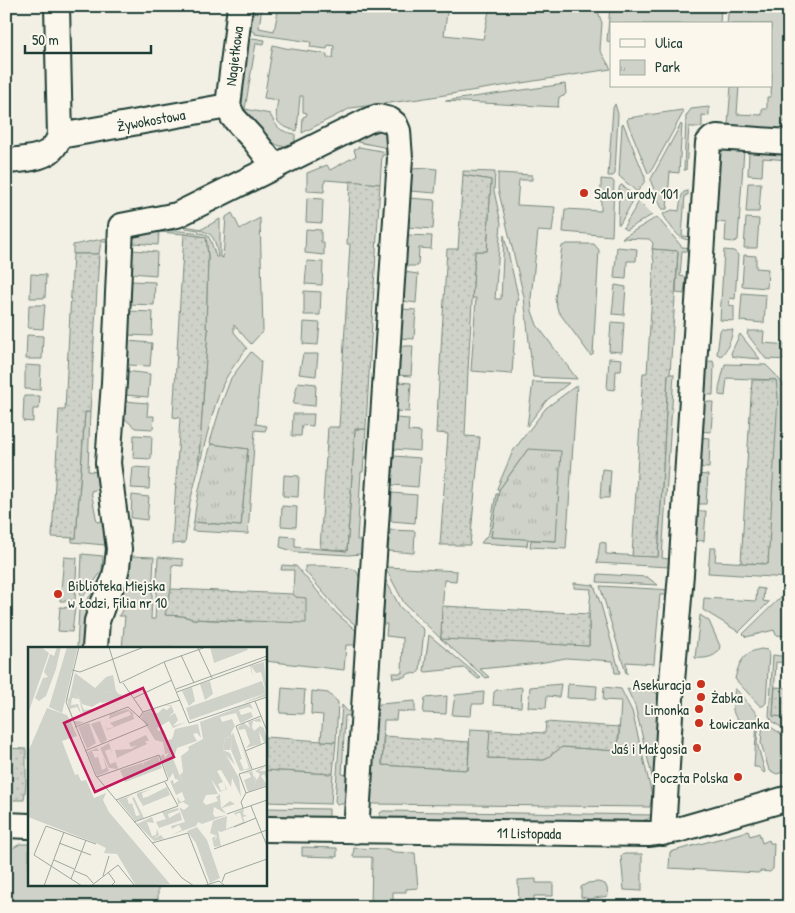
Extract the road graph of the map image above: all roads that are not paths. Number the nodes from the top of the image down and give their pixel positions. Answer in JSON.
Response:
{"nodes":[{"id":1,"x":57,"y":6,"type":"edge"},
{"id":2,"x":240,"y":6,"type":"edge"},
{"id":3,"x":228,"y":106,"type":"junction"},
{"id":4,"x":60,"y":136,"type":"junction"},
{"id":5,"x":789,"y":142,"type":"edge"},
{"id":6,"x":6,"y":161,"type":"edge"},
{"id":7,"x":275,"y":167,"type":"junction"},
{"id":8,"x":95,"y":647,"type":"edge"},
{"id":9,"x":789,"y":798,"type":"edge"},
{"id":10,"x":6,"y":825,"type":"edge"},
{"id":11,"x":28,"y":826,"type":"edge"},
{"id":12,"x":266,"y":829,"type":"edge"},
{"id":13,"x":356,"y":831,"type":"junction"},
{"id":14,"x":663,"y":833,"type":"junction"}],
"edges":[{"from":1,"to":4,"type":"street"},
{"from":2,"to":3,"type":"street","name":"Nagietkowa"},
{"from":3,"to":4,"type":"street","name":"Żywokostowa"},
{"from":3,"to":7,"type":"street"},
{"from":4,"to":6,"type":"street"},
{"from":5,"to":14,"type":"street"},
{"from":7,"to":8,"type":"street"},
{"from":7,"to":13,"type":"street"},
{"from":9,"to":14,"type":"street","name":"11 Listopada"},
{"from":10,"to":11,"type":"street"},
{"from":12,"to":13,"type":"street","name":"11 Listopada"},
{"from":13,"to":14,"type":"street","name":"11 Listopada"}]}
